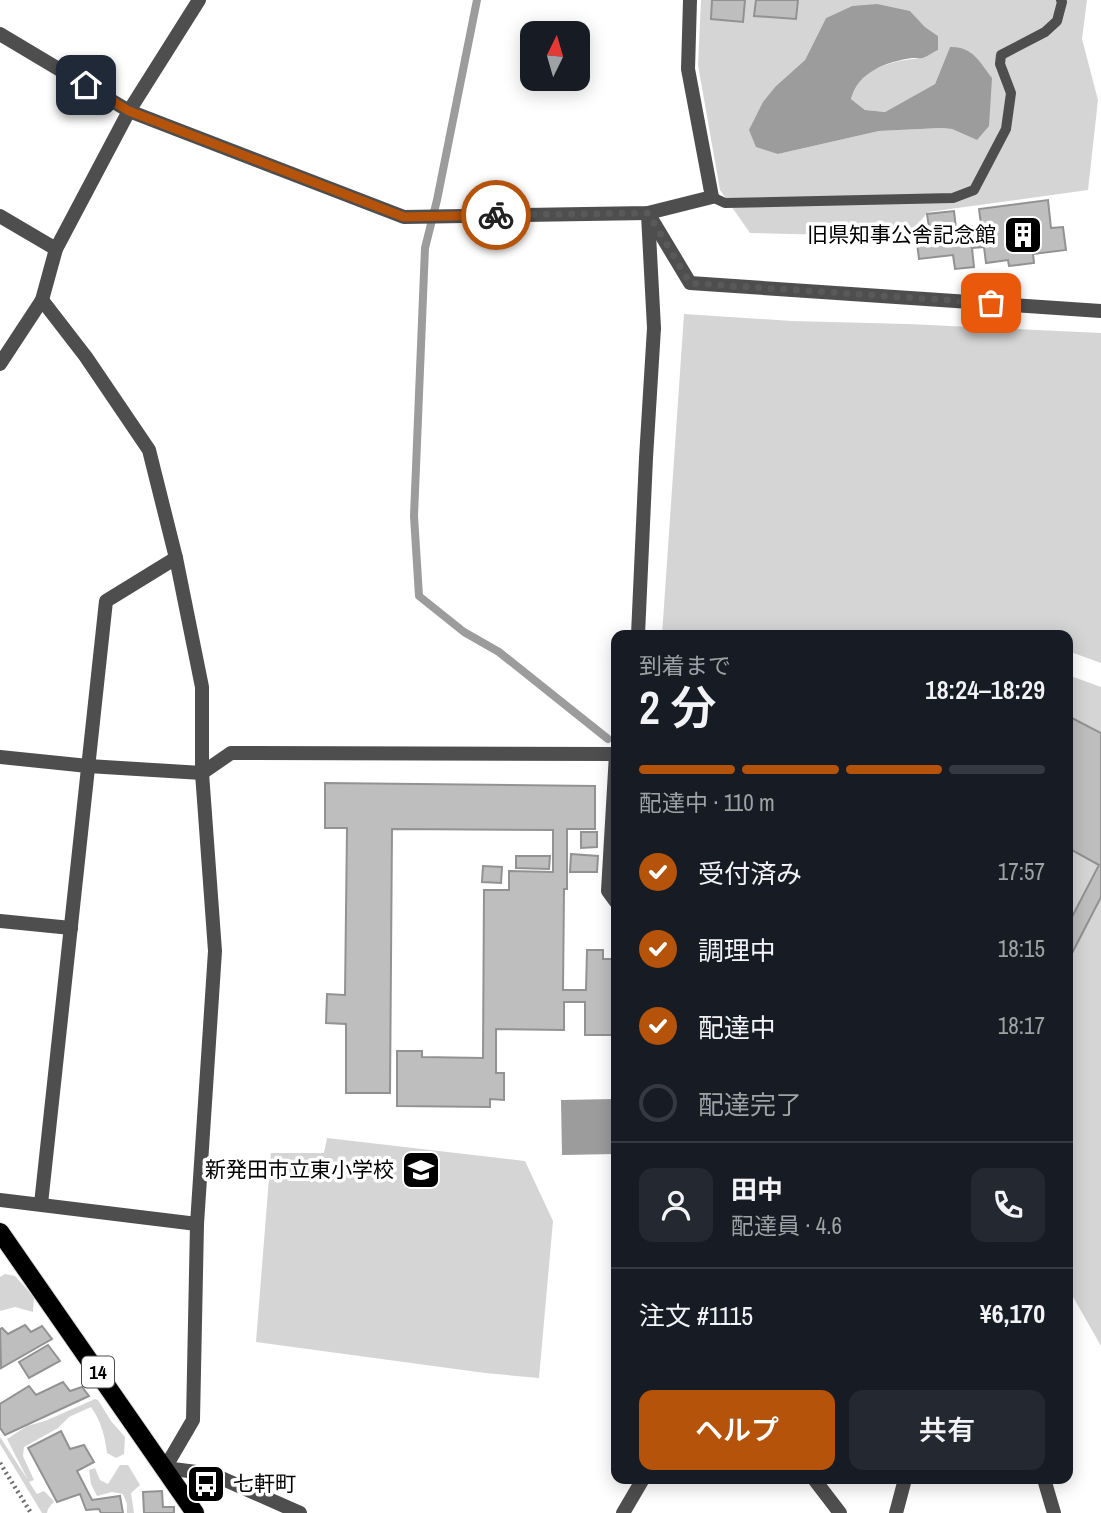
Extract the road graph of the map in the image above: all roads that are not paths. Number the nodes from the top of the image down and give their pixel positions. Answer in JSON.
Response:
{"nodes":[{"id":1,"x":199,"y":0,"type":"edge"},
{"id":2,"x":690,"y":0,"type":"edge"},
{"id":3,"x":1061,"y":0,"type":"edge"},
{"id":4,"x":0,"y":34,"type":"edge"},
{"id":5,"x":129,"y":111,"type":"junction"},
{"id":6,"x":712,"y":198,"type":"junction"},
{"id":7,"x":648,"y":213,"type":"junction"},
{"id":8,"x":0,"y":216,"type":"edge"},
{"id":9,"x":57,"y":249,"type":"junction"},
{"id":10,"x":42,"y":300,"type":"junction"},
{"id":11,"x":1101,"y":311,"type":"edge"},
{"id":12,"x":0,"y":365,"type":"edge"},
{"id":13,"x":176,"y":558,"type":"junction"},
{"id":14,"x":638,"y":630,"type":"edge"},
{"id":15,"x":611,"y":754,"type":"edge"},
{"id":16,"x":0,"y":757,"type":"edge"},
{"id":17,"x":88,"y":766,"type":"junction"},
{"id":18,"x":202,"y":773,"type":"junction"},
{"id":19,"x":611,"y":840,"type":"edge"},
{"id":20,"x":611,"y":895,"type":"edge"},
{"id":21,"x":0,"y":921,"type":"edge"},
{"id":22,"x":71,"y":928,"type":"junction"},
{"id":23,"x":0,"y":1200,"type":"edge"},
{"id":24,"x":41,"y":1204,"type":"junction"},
{"id":25,"x":197,"y":1224,"type":"junction"},
{"id":26,"x":0,"y":1231,"type":"edge"},
{"id":27,"x":165,"y":1468,"type":"junction"},
{"id":28,"x":640,"y":1484,"type":"edge"},
{"id":29,"x":818,"y":1484,"type":"edge"},
{"id":30,"x":904,"y":1484,"type":"edge"},
{"id":31,"x":1045,"y":1484,"type":"edge"},
{"id":32,"x":195,"y":1513,"type":"edge"},
{"id":33,"x":300,"y":1513,"type":"edge"},
{"id":34,"x":623,"y":1513,"type":"edge"},
{"id":35,"x":839,"y":1513,"type":"edge"},
{"id":36,"x":897,"y":1513,"type":"edge"},
{"id":37,"x":1054,"y":1513,"type":"edge"}],
"edges":[{"from":1,"to":5,"type":"street"},
{"from":2,"to":6,"type":"street"},
{"from":3,"to":6,"type":"lane"},
{"from":4,"to":5,"type":"street"},
{"from":5,"to":7,"type":"street"},
{"from":5,"to":9,"type":"street"},
{"from":6,"to":7,"type":"street"},
{"from":7,"to":11,"type":"street"},
{"from":7,"to":14,"type":"street"},
{"from":8,"to":9,"type":"street"},
{"from":9,"to":10,"type":"street"},
{"from":10,"to":12,"type":"street"},
{"from":10,"to":13,"type":"street"},
{"from":13,"to":17,"type":"street"},
{"from":13,"to":18,"type":"street"},
{"from":15,"to":18,"type":"street"},
{"from":16,"to":17,"type":"street"},
{"from":17,"to":18,"type":"street"},
{"from":17,"to":22,"type":"street"},
{"from":18,"to":25,"type":"street"},
{"from":19,"to":20,"type":"street"},
{"from":21,"to":22,"type":"street"},
{"from":22,"to":24,"type":"street"},
{"from":23,"to":24,"type":"street"},
{"from":24,"to":25,"type":"street"},
{"from":25,"to":27,"type":"street"},
{"from":26,"to":27,"type":"main road","number":"14"},
{"from":27,"to":32,"type":"main road","number":"14"},
{"from":27,"to":33,"type":"street"},
{"from":28,"to":34,"type":"street"},
{"from":29,"to":35,"type":"street"},
{"from":30,"to":36,"type":"street"},
{"from":31,"to":37,"type":"street"}]}
